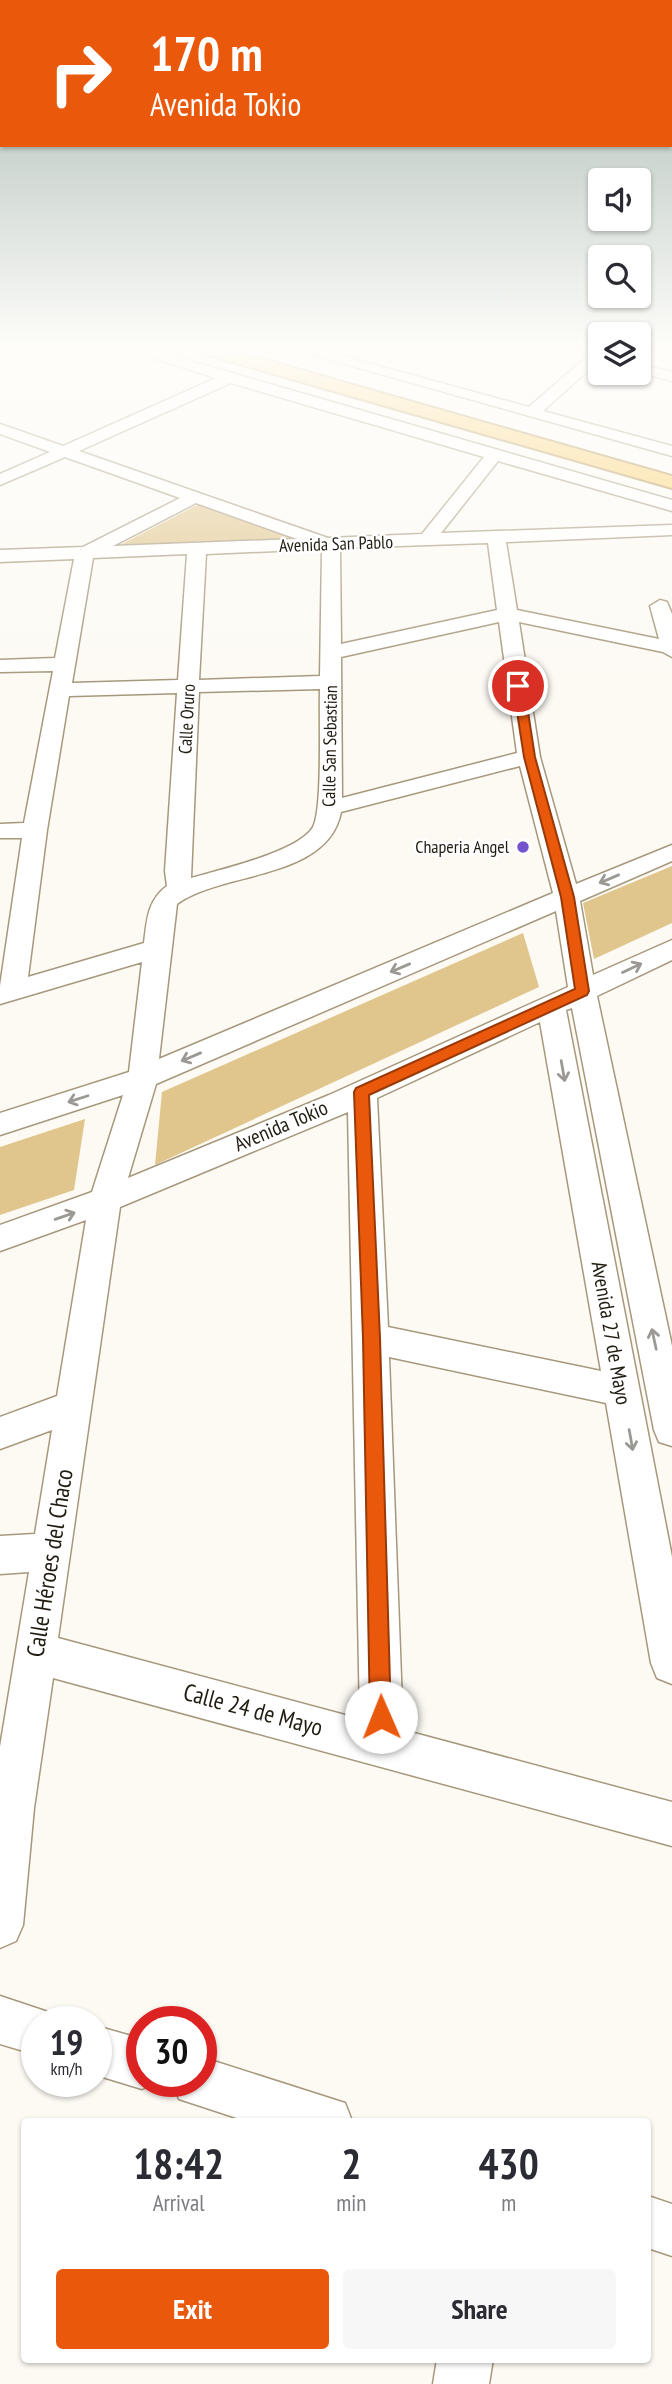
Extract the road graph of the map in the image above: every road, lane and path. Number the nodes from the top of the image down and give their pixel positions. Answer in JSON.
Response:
{"nodes":[{"id":1,"x":42,"y":461,"type":"edge"},
{"id":2,"x":94,"y":461,"type":"edge"},
{"id":3,"x":489,"y":461,"type":"edge"},
{"id":4,"x":512,"y":461,"type":"edge"},
{"id":5,"x":620,"y":461,"type":"edge"},
{"id":6,"x":622,"y":461,"type":"edge"},
{"id":7,"x":671,"y":475,"type":"edge"},
{"id":8,"x":0,"y":480,"type":"edge"},
{"id":9,"x":195,"y":497,"type":"junction"},
{"id":10,"x":672,"y":506,"type":"edge"},
{"id":11,"x":672,"y":530,"type":"edge"},
{"id":12,"x":496,"y":538,"type":"junction"},
{"id":13,"x":427,"y":540,"type":"junction"},
{"id":14,"x":331,"y":545,"type":"junction"},
{"id":15,"x":197,"y":549,"type":"junction"},
{"id":16,"x":84,"y":554,"type":"junction"},
{"id":17,"x":0,"y":556,"type":"edge"},
{"id":18,"x":660,"y":606,"type":"dead end"},
{"id":19,"x":507,"y":614,"type":"junction"},
{"id":20,"x":671,"y":649,"type":"edge"},
{"id":21,"x":330,"y":653,"type":"junction"},
{"id":22,"x":66,"y":664,"type":"junction"},
{"id":23,"x":0,"y":666,"type":"edge"},
{"id":24,"x":331,"y":682,"type":"junction"},
{"id":25,"x":189,"y":687,"type":"junction"},
{"id":26,"x":61,"y":690,"type":"junction"},
{"id":27,"x":529,"y":757,"type":"junction"},
{"id":28,"x":330,"y":808,"type":"junction"},
{"id":29,"x":35,"y":830,"type":"junction"},
{"id":30,"x":0,"y":831,"type":"edge"},
{"id":31,"x":672,"y":852,"type":"edge"},
{"id":32,"x":180,"y":889,"type":"junction"},
{"id":33,"x":567,"y":897,"type":"junction"},
{"id":34,"x":156,"y":948,"type":"junction"},
{"id":35,"x":672,"y":949,"type":"edge"},
{"id":36,"x":6,"y":993,"type":"edge"},
{"id":37,"x":567,"y":998,"type":"junction"},
{"id":38,"x":143,"y":1078,"type":"junction"},
{"id":39,"x":362,"y":1092,"type":"junction"},
{"id":40,"x":0,"y":1124,"type":"edge"},
{"id":41,"x":105,"y":1202,"type":"junction"},
{"id":42,"x":0,"y":1238,"type":"edge"},
{"id":43,"x":371,"y":1338,"type":"junction"},
{"id":44,"x":622,"y":1391,"type":"junction"},
{"id":45,"x":668,"y":1394,"type":"edge"},
{"id":46,"x":75,"y":1406,"type":"junction"},
{"id":47,"x":672,"y":1430,"type":"edge"},
{"id":48,"x":0,"y":1433,"type":"edge"},
{"id":49,"x":51,"y":1552,"type":"junction"},
{"id":50,"x":0,"y":1555,"type":"edge"},
{"id":51,"x":36,"y":1653,"type":"junction"},
{"id":52,"x":672,"y":1663,"type":"edge"},
{"id":53,"x":382,"y":1744,"type":"junction"},
{"id":54,"x":6,"y":1809,"type":"edge"},
{"id":55,"x":672,"y":1824,"type":"edge"},
{"id":56,"x":0,"y":1925,"type":"edge"},
{"id":57,"x":0,"y":2020,"type":"edge"},
{"id":58,"x":21,"y":2026,"type":"edge"},
{"id":59,"x":217,"y":2087,"type":"edge"},
{"id":60,"x":317,"y":2118,"type":"edge"},
{"id":61,"x":651,"y":2223,"type":"edge"},
{"id":62,"x":672,"y":2230,"type":"edge"},
{"id":63,"x":464,"y":2363,"type":"edge"},
{"id":64,"x":461,"y":2384,"type":"edge"}],
"edges":[{"from":1,"to":8,"type":"street"},
{"from":2,"to":9,"type":"street"},
{"from":3,"to":13,"type":"street"},
{"from":4,"to":10,"type":"street"},
{"from":5,"to":7,"type":"highway"},
{"from":6,"to":7,"type":"highway"},
{"from":9,"to":14,"type":"street"},
{"from":9,"to":16,"type":"street"},
{"from":11,"to":12,"type":"street","name":"Avenida San Pablo"},
{"from":12,"to":13,"type":"street","name":"Avenida San Pablo"},
{"from":12,"to":19,"type":"street"},
{"from":13,"to":14,"type":"street","name":"Avenida San Pablo"},
{"from":14,"to":15,"type":"street","name":"Avenida San Pablo"},
{"from":14,"to":21,"type":"street","name":"Calle San Sebastian"},
{"from":15,"to":16,"type":"street","name":"Avenida San Pablo"},
{"from":15,"to":25,"type":"street","name":"Calle Oruro"},
{"from":16,"to":17,"type":"street","name":"Avenida San Pablo"},
{"from":16,"to":22,"type":"street"},
{"from":18,"to":20,"type":"street"},
{"from":19,"to":20,"type":"street"},
{"from":19,"to":21,"type":"street"},
{"from":19,"to":27,"type":"street"},
{"from":21,"to":24,"type":"street","name":"Calle San Sebastian"},
{"from":22,"to":23,"type":"street"},
{"from":22,"to":26,"type":"street"},
{"from":24,"to":25,"type":"street"},
{"from":24,"to":28,"type":"street","name":"Calle San Sebastian"},
{"from":25,"to":26,"type":"street"},
{"from":25,"to":32,"type":"street","name":"Calle Oruro"},
{"from":26,"to":29,"type":"street"},
{"from":27,"to":28,"type":"street"},
{"from":27,"to":33,"type":"street"},
{"from":28,"to":32,"type":"street","name":"Calle San Sebastian"},
{"from":29,"to":30,"type":"street"},
{"from":29,"to":36,"type":"street"},
{"from":31,"to":33,"type":"street","one_way":true},
{"from":32,"to":34,"type":"street","name":"Calle Héroes del Chaco"},
{"from":33,"to":37,"type":"street"},
{"from":33,"to":38,"type":"street","one_way":true},
{"from":34,"to":36,"type":"street"},
{"from":34,"to":38,"type":"street","name":"Calle Héroes del Chaco"},
{"from":37,"to":35,"type":"street","name":"Avenida Tokio","one_way":true},
{"from":37,"to":39,"type":"street","name":"Avenida Tokio"},
{"from":37,"to":44,"type":"street","name":"Avenida 27 de Mayo","one_way":true},
{"from":45,"to":37,"type":"street","name":"Avenida 27 de Mayo","one_way":true},
{"from":38,"to":40,"type":"street","one_way":true},
{"from":38,"to":41,"type":"street","name":"Calle Héroes del Chaco"},
{"from":39,"to":41,"type":"street","name":"Avenida Tokio"},
{"from":39,"to":43,"type":"street"},
{"from":42,"to":41,"type":"street","name":"Avenida Tokio","one_way":true},
{"from":41,"to":46,"type":"street","name":"Calle Héroes del Chaco"},
{"from":43,"to":44,"type":"street"},
{"from":43,"to":53,"type":"street"},
{"from":44,"to":52,"type":"street","name":"Avenida 27 de Mayo","one_way":true},
{"from":45,"to":47,"type":"street","name":"Avenida 27 de Mayo"},
{"from":46,"to":48,"type":"street"},
{"from":46,"to":49,"type":"street","name":"Calle Héroes del Chaco"},
{"from":49,"to":50,"type":"street"},
{"from":49,"to":51,"type":"street","name":"Calle Héroes del Chaco"},
{"from":51,"to":53,"type":"street","name":"Calle 24 de Mayo"},
{"from":51,"to":54,"type":"street","name":"Calle Héroes del Chaco"},
{"from":53,"to":55,"type":"street","name":"Calle 24 de Mayo"},
{"from":54,"to":56,"type":"street","name":"Calle Héroes del Chaco"},
{"from":57,"to":58,"type":"street"},
{"from":59,"to":60,"type":"street"},
{"from":61,"to":62,"type":"street"},
{"from":63,"to":64,"type":"street"}]}
